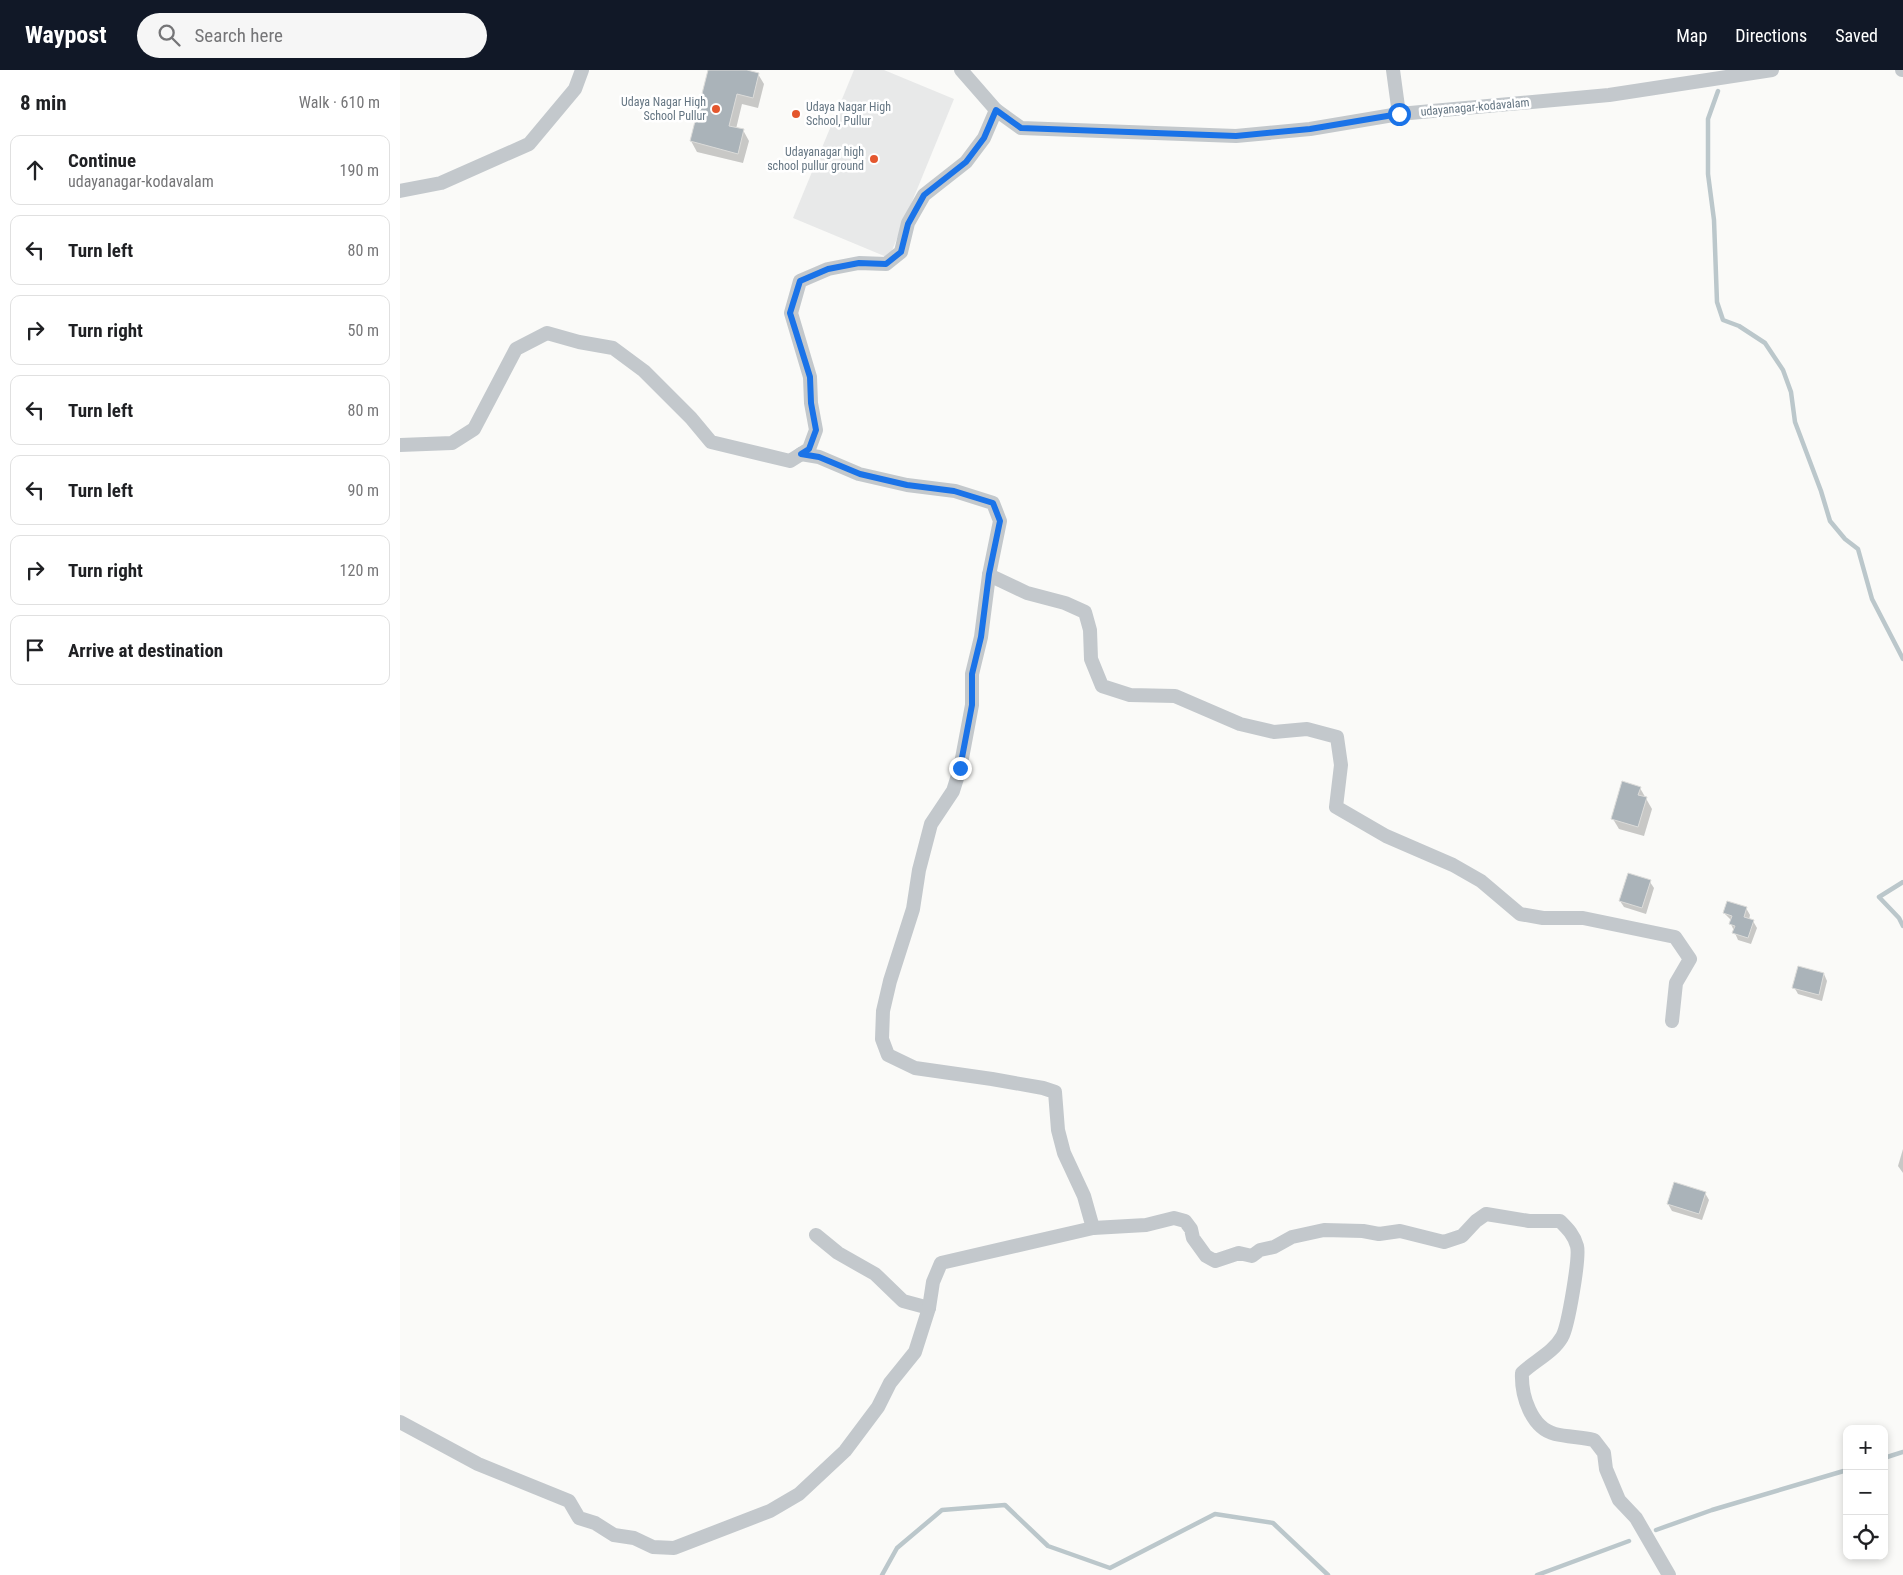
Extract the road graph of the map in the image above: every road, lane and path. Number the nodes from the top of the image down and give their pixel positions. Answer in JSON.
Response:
{"nodes":[{"id":1,"x":582,"y":70,"type":"edge"},
{"id":2,"x":961,"y":70,"type":"edge"},
{"id":3,"x":1393,"y":70,"type":"edge"},
{"id":4,"x":1772,"y":70,"type":"edge"},
{"id":5,"x":996,"y":110,"type":"junction"},
{"id":6,"x":1399,"y":114,"type":"junction"},
{"id":7,"x":400,"y":191,"type":"edge"},
{"id":8,"x":400,"y":444,"type":"edge"},
{"id":9,"x":801,"y":454,"type":"junction"},
{"id":10,"x":989,"y":574,"type":"junction"},
{"id":11,"x":1672,"y":1021,"type":"dead end"},
{"id":12,"x":1093,"y":1228,"type":"junction"},
{"id":13,"x":816,"y":1235,"type":"dead end"},
{"id":14,"x":929,"y":1308,"type":"junction"},
{"id":15,"x":400,"y":1422,"type":"edge"},
{"id":16,"x":1669,"y":1575,"type":"edge"}],
"edges":[{"from":1,"to":7,"type":"street"},
{"from":2,"to":5,"type":"street","name":"udayanagar-kodavalam"},
{"from":3,"to":6,"type":"street"},
{"from":4,"to":6,"type":"street","name":"udayanagar-kodavalam"},
{"from":5,"to":6,"type":"street","name":"udayanagar-kodavalam"},
{"from":5,"to":9,"type":"street"},
{"from":8,"to":9,"type":"street"},
{"from":9,"to":10,"type":"street"},
{"from":10,"to":11,"type":"street"},
{"from":10,"to":12,"type":"street"},
{"from":12,"to":14,"type":"street"},
{"from":12,"to":16,"type":"street"},
{"from":13,"to":14,"type":"street"},
{"from":14,"to":15,"type":"street"}]}
